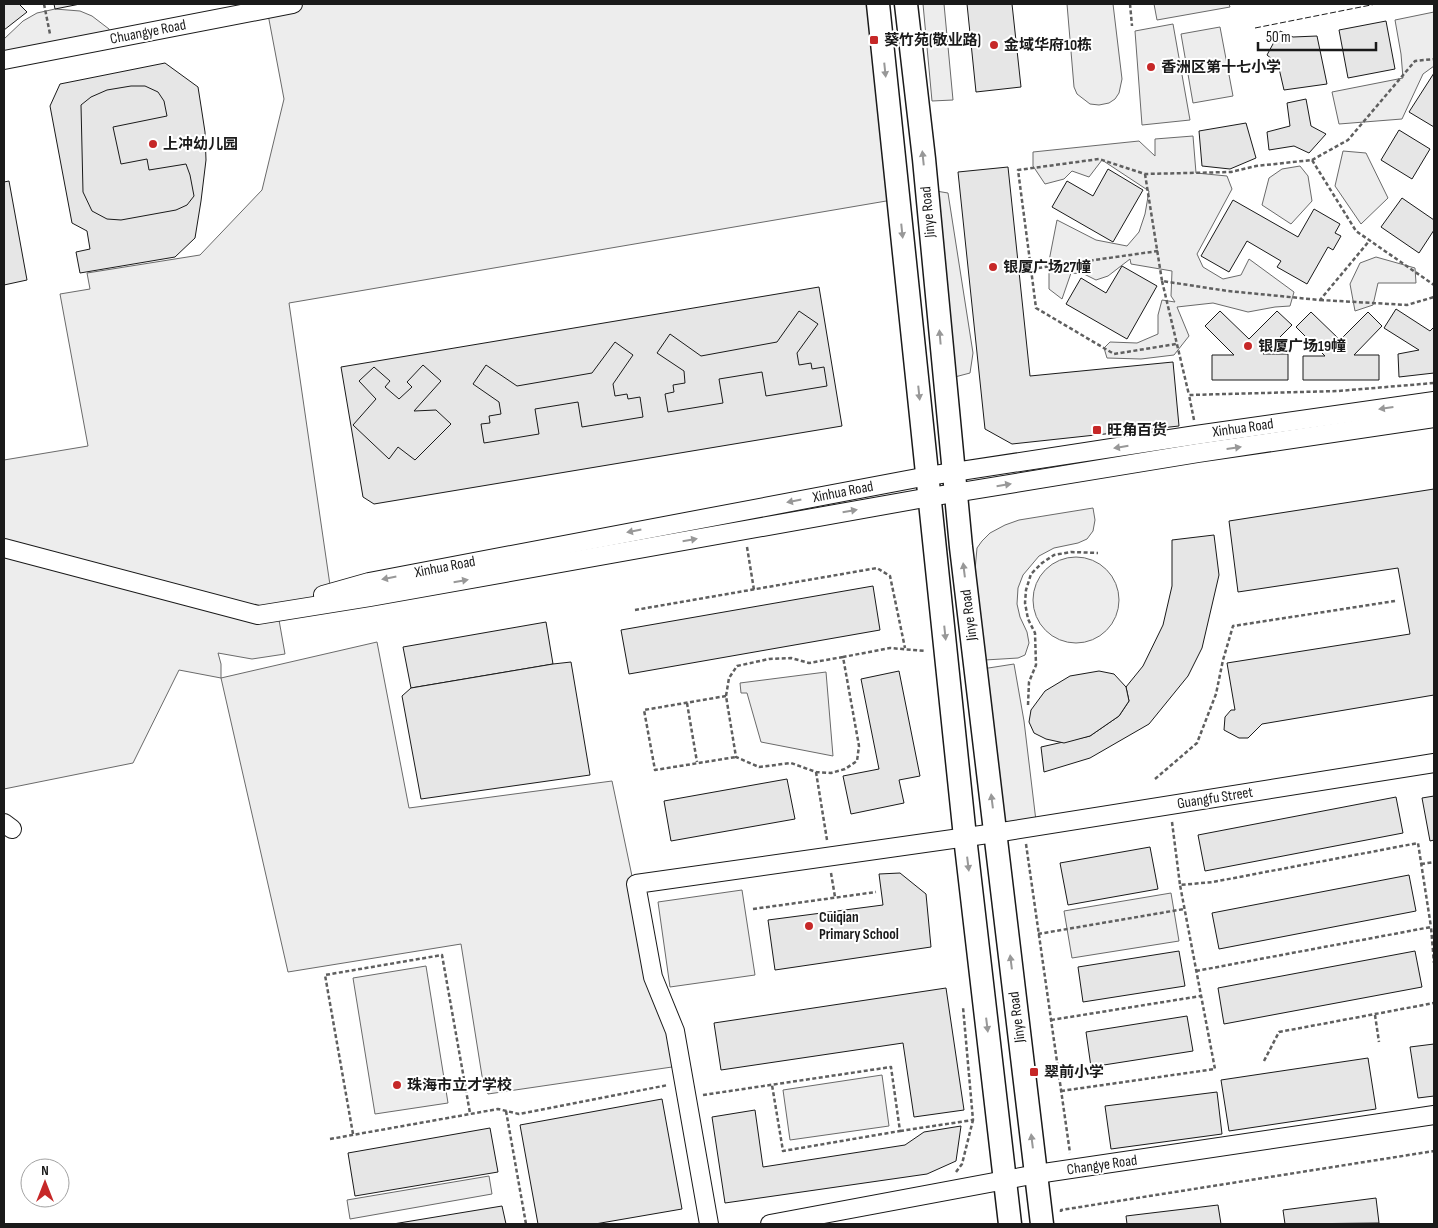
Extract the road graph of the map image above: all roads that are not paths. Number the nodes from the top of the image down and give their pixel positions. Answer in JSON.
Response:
{"nodes":[{"id":1,"x":293,"y":4,"type":"edge"},
{"id":2,"x":878,"y":4,"type":"edge"},
{"id":3,"x":906,"y":4,"type":"edge"},
{"id":4,"x":244,"y":8,"type":"edge"},
{"id":5,"x":4,"y":60,"type":"edge"},
{"id":6,"x":1434,"y":401,"type":"edge"},
{"id":7,"x":1434,"y":418,"type":"edge"},
{"id":8,"x":1196,"y":435,"type":"junction"},
{"id":9,"x":1198,"y":453,"type":"junction"},
{"id":10,"x":955,"y":483,"type":"junction"},
{"id":11,"x":929,"y":486,"type":"junction"},
{"id":12,"x":4,"y":548,"type":"edge"},
{"id":13,"x":258,"y":615,"type":"junction"},
{"id":14,"x":1434,"y":763,"type":"edge"},
{"id":15,"x":995,"y":833,"type":"junction"},
{"id":16,"x":965,"y":837,"type":"junction"},
{"id":17,"x":1434,"y":1115,"type":"edge"},
{"id":18,"x":1037,"y":1174,"type":"junction"},
{"id":19,"x":1005,"y":1181,"type":"junction"},
{"id":20,"x":1052,"y":1221,"type":"edge"},
{"id":21,"x":709,"y":1224,"type":"edge"},
{"id":22,"x":770,"y":1224,"type":"edge"},
{"id":23,"x":1010,"y":1224,"type":"edge"}],
"edges":[{"from":1,"to":4,"type":"street","name":"Chuangye Road"},
{"from":2,"to":11,"type":"main road","name":"Jinye Road","one_way":true},
{"from":10,"to":3,"type":"main road","name":"Jinye Road","one_way":true},
{"from":4,"to":5,"type":"street","name":"Chuangye Road"},
{"from":6,"to":8,"type":"street","name":"Xinhua Road","one_way":true},
{"from":9,"to":7,"type":"street","name":"Xinhua Road","one_way":true},
{"from":8,"to":9,"type":"street"},
{"from":8,"to":10,"type":"street","name":"Xinhua Road","one_way":true},
{"from":10,"to":9,"type":"street","name":"Xinhua Road","one_way":true},
{"from":10,"to":11,"type":"street","name":"Xinhua Road"},
{"from":15,"to":10,"type":"main road","name":"Jinye Road","one_way":true},
{"from":13,"to":11,"type":"street","name":"Xinhua Road","one_way":true},
{"from":11,"to":13,"type":"street","name":"Xinhua Road","one_way":true},
{"from":11,"to":16,"type":"main road","name":"Jinye Road","one_way":true},
{"from":12,"to":13,"type":"street","name":"Xinhua Road"},
{"from":14,"to":15,"type":"street","name":"Guangfu Street"},
{"from":15,"to":16,"type":"street","name":"Guangfu Street"},
{"from":18,"to":15,"type":"main road","name":"Jinye Road","one_way":true},
{"from":16,"to":19,"type":"main road","name":"Jinye Road","one_way":true},
{"from":16,"to":21,"type":"street","name":"Guangfu Street"},
{"from":17,"to":18,"type":"street","name":"Changye Road"},
{"from":18,"to":19,"type":"street","name":"Changye Road"},
{"from":18,"to":20,"type":"main road","name":"Jinye Road"},
{"from":19,"to":22,"type":"street","name":"Changye Road"},
{"from":19,"to":23,"type":"main road","name":"Jinye Road"}]}
